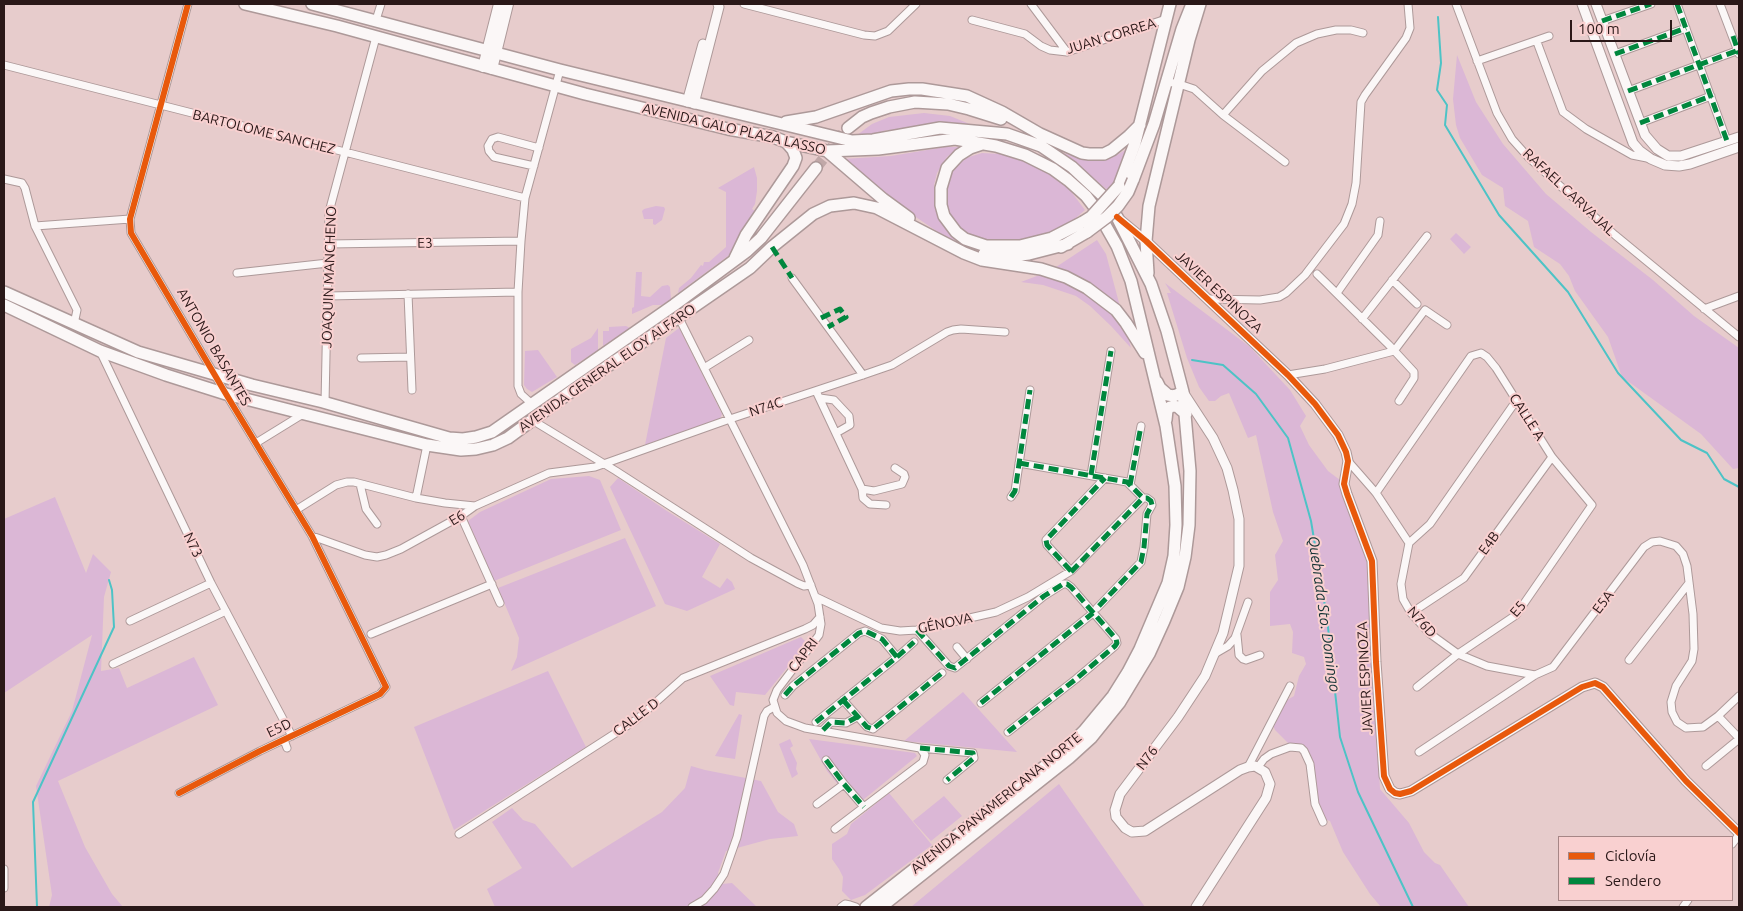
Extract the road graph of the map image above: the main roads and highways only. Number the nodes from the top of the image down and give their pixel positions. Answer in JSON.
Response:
{"nodes":[{"id":1,"x":245,"y":4,"type":"edge"},
{"id":2,"x":312,"y":4,"type":"edge"},
{"id":3,"x":499,"y":4,"type":"edge"},
{"id":4,"x":508,"y":4,"type":"edge"},
{"id":5,"x":1170,"y":4,"type":"edge"},
{"id":6,"x":1192,"y":4,"type":"edge"},
{"id":7,"x":1200,"y":4,"type":"edge"},
{"id":8,"x":491,"y":52,"type":"junction"},
{"id":9,"x":487,"y":68,"type":"junction"},
{"id":10,"x":1173,"y":83,"type":"junction"},
{"id":11,"x":970,"y":108,"type":"junction"},
{"id":12,"x":776,"y":123,"type":"junction"},
{"id":13,"x":1140,"y":125,"type":"junction"},
{"id":14,"x":848,"y":128,"type":"tunnel mouth"},
{"id":15,"x":1028,"y":128,"type":"junction"},
{"id":16,"x":1007,"y":134,"type":"junction"},
{"id":17,"x":786,"y":142,"type":"junction"},
{"id":18,"x":983,"y":144,"type":"junction"},
{"id":19,"x":827,"y":151,"type":"junction"},
{"id":20,"x":816,"y":168,"type":"tunnel mouth"},
{"id":21,"x":1129,"y":176,"type":"junction"},
{"id":22,"x":1085,"y":227,"type":"junction"},
{"id":23,"x":1068,"y":244,"type":"junction"},
{"id":24,"x":735,"y":260,"type":"junction"},
{"id":25,"x":1016,"y":265,"type":"junction"},
{"id":26,"x":1151,"y":284,"type":"junction"},
{"id":27,"x":4,"y":292,"type":"edge"},
{"id":28,"x":4,"y":304,"type":"edge"},
{"id":29,"x":1150,"y":363,"type":"junction"},
{"id":30,"x":1154,"y":376,"type":"junction"},
{"id":31,"x":1183,"y":392,"type":"junction"},
{"id":32,"x":1186,"y":414,"type":"junction"},
{"id":33,"x":1166,"y":426,"type":"junction"},
{"id":34,"x":893,"y":903,"type":"edge"},
{"id":35,"x":866,"y":907,"type":"edge"},
{"id":36,"x":881,"y":907,"type":"edge"}],
"edges":[{"from":1,"to":9,"type":"main road","name":"AVENIDA GALO PLAZA LASSO"},
{"from":2,"to":8,"type":"main road","name":"AVENIDA GALO PLAZA LASSO"},
{"from":3,"to":8,"type":"main road"},
{"from":4,"to":8,"type":"main road"},
{"from":5,"to":13,"type":"main road"},
{"from":6,"to":10,"type":"main road"},
{"from":7,"to":10,"type":"main road"},
{"from":8,"to":9,"type":"main road"},
{"from":8,"to":12,"type":"main road","name":"AVENIDA GALO PLAZA LASSO"},
{"from":9,"to":17,"type":"main road","name":"AVENIDA GALO PLAZA LASSO"},
{"from":10,"to":21,"type":"main road"},
{"from":10,"to":26,"type":"main road"},
{"from":11,"to":14,"type":"main road"},
{"from":11,"to":15,"type":"main road"},
{"from":11,"to":16,"type":"main road"},
{"from":12,"to":15,"type":"main road"},
{"from":12,"to":16,"type":"main road","name":"AVENIDA GALO PLAZA LASSO"},
{"from":13,"to":15,"type":"main road"},
{"from":13,"to":21,"type":"main road"},
{"from":16,"to":26,"type":"main road","name":"AVENIDA GALO PLAZA LASSO"},
{"from":17,"to":19,"type":"main road","name":"AVENIDA GALO PLAZA LASSO"},
{"from":17,"to":24,"type":"main road"},
{"from":18,"to":19,"type":"main road","name":"AVENIDA GALO PLAZA LASSO"},
{"from":18,"to":22,"type":"main road"},
{"from":18,"to":29,"type":"main road","name":"AVENIDA GALO PLAZA LASSO"},
{"from":19,"to":23,"type":"main road"},
{"from":20,"to":24,"type":"main road","name":"AVENIDA GENERAL ELOY ALFARO"},
{"from":21,"to":22,"type":"main road","bridge":true},
{"from":22,"to":23,"type":"main road"},
{"from":23,"to":25,"type":"main road"},
{"from":24,"to":27,"type":"main road","name":"AVENIDA GENERAL ELOY ALFARO"},
{"from":25,"to":28,"type":"main road","name":"AVENIDA GENERAL ELOY ALFARO"},
{"from":25,"to":29,"type":"main road","name":"AVENIDA GENERAL ELOY ALFARO"},
{"from":26,"to":31,"type":"main road","name":"AVENIDA GALO PLAZA LASSO"},
{"from":29,"to":30,"type":"main road","name":"AVENIDA GALO PLAZA LASSO"},
{"from":30,"to":31,"type":"main road"},
{"from":30,"to":33,"type":"main road","name":"AVENIDA PANAMERICANA NORTE"},
{"from":31,"to":32,"type":"main road","name":"AVENIDA PANAMERICANA NORTE"},
{"from":32,"to":33,"type":"main road"},
{"from":32,"to":34,"type":"main road","name":"AVENIDA PANAMERICANA NORTE"},
{"from":33,"to":35,"type":"main road","name":"AVENIDA PANAMERICANA NORTE"},
{"from":34,"to":36,"type":"main road","name":"AVENIDA PANAMERICANA NORTE"}]}
